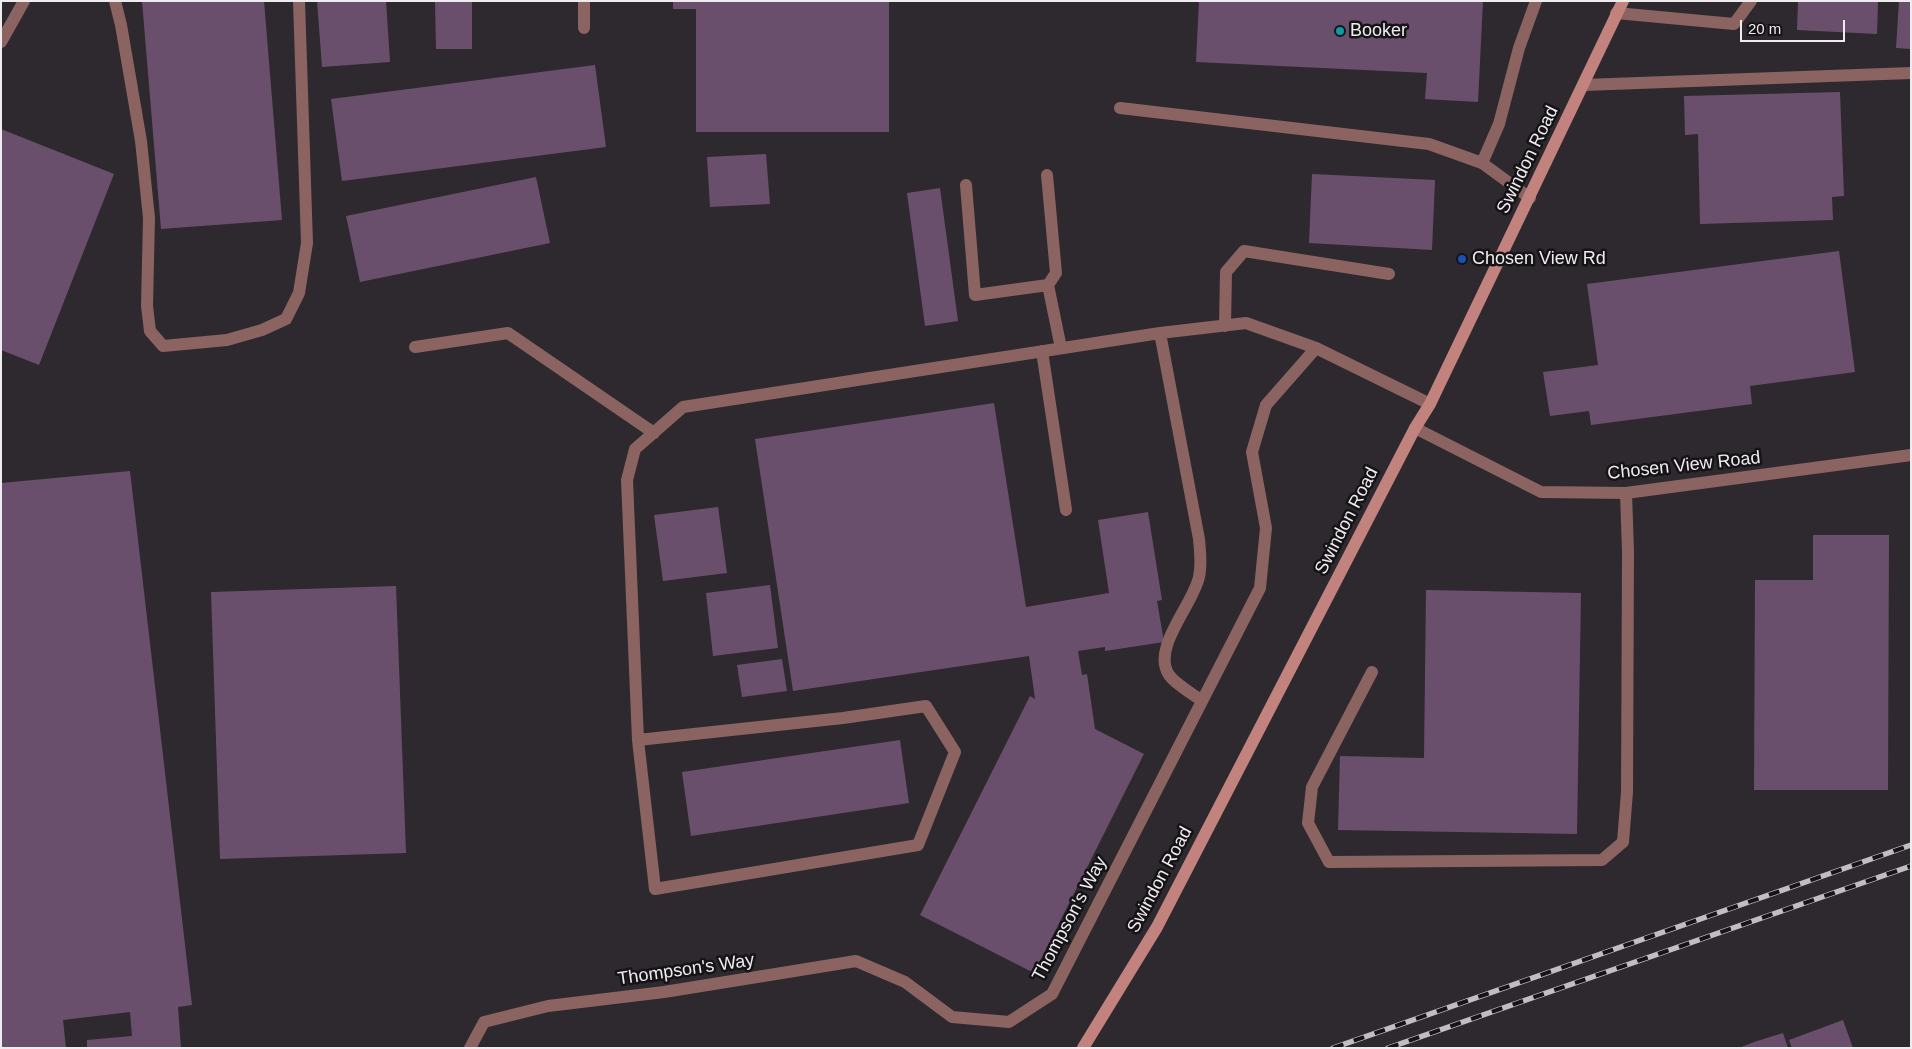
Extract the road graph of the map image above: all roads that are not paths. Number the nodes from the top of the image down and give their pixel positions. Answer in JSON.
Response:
{"nodes":[{"id":1,"x":24,"y":1,"type":"edge"},
{"id":2,"x":115,"y":1,"type":"edge"},
{"id":3,"x":299,"y":1,"type":"edge"},
{"id":4,"x":584,"y":1,"type":"edge"},
{"id":5,"x":1536,"y":1,"type":"edge"},
{"id":6,"x":1623,"y":1,"type":"edge"},
{"id":7,"x":1751,"y":1,"type":"edge"},
{"id":8,"x":1616,"y":13,"type":"junction"},
{"id":9,"x":584,"y":28,"type":"dead end"},
{"id":10,"x":1,"y":42,"type":"edge"},
{"id":11,"x":1911,"y":73,"type":"edge"},
{"id":12,"x":1584,"y":85,"type":"junction"},
{"id":13,"x":1120,"y":108,"type":"dead end"},
{"id":14,"x":1482,"y":163,"type":"junction"},
{"id":15,"x":1046,"y":175,"type":"dead end"},
{"id":16,"x":966,"y":185,"type":"dead end"},
{"id":17,"x":1530,"y":198,"type":"junction"},
{"id":18,"x":1389,"y":274,"type":"dead end"},
{"id":19,"x":1048,"y":285,"type":"junction"},
{"id":20,"x":1225,"y":326,"type":"junction"},
{"id":21,"x":1160,"y":333,"type":"junction"},
{"id":22,"x":415,"y":347,"type":"dead end"},
{"id":23,"x":1061,"y":348,"type":"junction"},
{"id":24,"x":1316,"y":348,"type":"junction"},
{"id":25,"x":1042,"y":351,"type":"junction"},
{"id":26,"x":1430,"y":404,"type":"junction"},
{"id":27,"x":1415,"y":428,"type":"junction"},
{"id":28,"x":654,"y":433,"type":"junction"},
{"id":29,"x":1911,"y":454,"type":"edge"},
{"id":30,"x":1626,"y":493,"type":"junction"},
{"id":31,"x":1066,"y":510,"type":"dead end"},
{"id":32,"x":1372,"y":672,"type":"dead end"},
{"id":33,"x":1202,"y":701,"type":"junction"},
{"id":34,"x":638,"y":740,"type":"junction"},
{"id":35,"x":470,"y":1048,"type":"edge"},
{"id":36,"x":1083,"y":1048,"type":"edge"}],
"edges":[{"from":1,"to":10,"type":"street"},
{"from":2,"to":3,"type":"street"},
{"from":4,"to":9,"type":"street"},
{"from":5,"to":14,"type":"street"},
{"from":6,"to":8,"type":"street","name":"Swindon Road"},
{"from":7,"to":8,"type":"street"},
{"from":8,"to":12,"type":"street","name":"Swindon Road"},
{"from":11,"to":12,"type":"street"},
{"from":12,"to":17,"type":"street","name":"Swindon Road"},
{"from":13,"to":14,"type":"street"},
{"from":14,"to":17,"type":"street"},
{"from":15,"to":19,"type":"street"},
{"from":16,"to":19,"type":"street"},
{"from":17,"to":26,"type":"street","name":"Swindon Road"},
{"from":18,"to":20,"type":"street"},
{"from":19,"to":23,"type":"street"},
{"from":20,"to":21,"type":"street"},
{"from":20,"to":24,"type":"street"},
{"from":21,"to":23,"type":"street"},
{"from":21,"to":33,"type":"street"},
{"from":22,"to":28,"type":"street"},
{"from":23,"to":25,"type":"street"},
{"from":24,"to":26,"type":"street"},
{"from":24,"to":33,"type":"street","name":"Thompson's Way"},
{"from":25,"to":28,"type":"street"},
{"from":25,"to":31,"type":"street"},
{"from":26,"to":27,"type":"street","name":"Swindon Road"},
{"from":27,"to":30,"type":"street","name":"Chosen View Road"},
{"from":27,"to":36,"type":"street","name":"Swindon Road"},
{"from":28,"to":34,"type":"street"},
{"from":29,"to":30,"type":"street","name":"Chosen View Road"},
{"from":30,"to":32,"type":"street"},
{"from":33,"to":35,"type":"street","name":"Thompson's Way"},
{"from":34,"to":34,"type":"street"}]}
